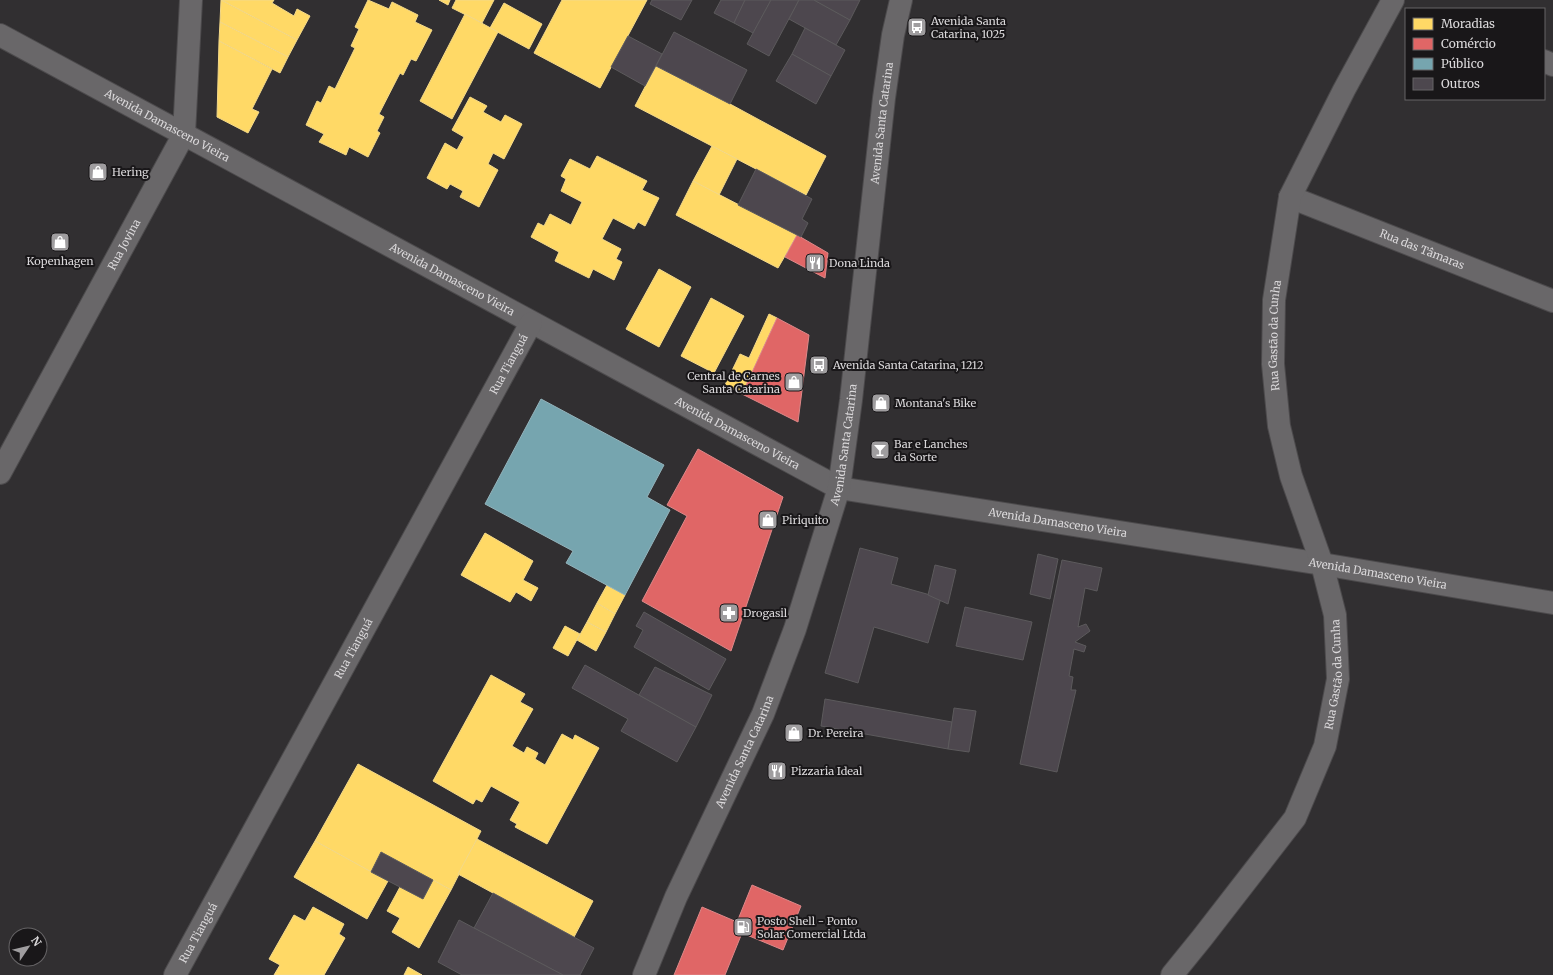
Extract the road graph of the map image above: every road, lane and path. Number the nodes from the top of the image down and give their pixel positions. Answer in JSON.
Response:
{"nodes":[{"id":1,"x":191,"y":0,"type":"edge"},
{"id":2,"x":901,"y":0,"type":"edge"},
{"id":3,"x":1397,"y":4,"type":"edge"},
{"id":4,"x":0,"y":35,"type":"edge"},
{"id":5,"x":184,"y":134,"type":"junction"},
{"id":6,"x":1290,"y":198,"type":"junction"},
{"id":7,"x":1553,"y":301,"type":"edge"},
{"id":8,"x":531,"y":323,"type":"junction"},
{"id":9,"x":0,"y":473,"type":"edge"},
{"id":10,"x":839,"y":488,"type":"junction"},
{"id":11,"x":1322,"y":564,"type":"junction"},
{"id":12,"x":1553,"y":603,"type":"edge"},
{"id":13,"x":175,"y":975,"type":"edge"},
{"id":14,"x":644,"y":975,"type":"edge"},
{"id":15,"x":1172,"y":975,"type":"edge"}],
"edges":[{"from":1,"to":5,"type":"street","name":"Rua Jovina"},
{"from":2,"to":10,"type":"street","name":"Avenida Santa Catarina"},
{"from":3,"to":6,"type":"street","name":"Rua Gastão da Cunha"},
{"from":4,"to":5,"type":"street","name":"Avenida Damasceno Vieira"},
{"from":5,"to":8,"type":"street","name":"Avenida Damasceno Vieira"},
{"from":5,"to":9,"type":"street","name":"Rua Jovina"},
{"from":6,"to":7,"type":"street","name":"Rua das Tâmaras"},
{"from":6,"to":11,"type":"street","name":"Rua Gastão da Cunha"},
{"from":8,"to":10,"type":"street","name":"Avenida Damasceno Vieira"},
{"from":8,"to":13,"type":"street","name":"Rua Tianguá"},
{"from":10,"to":11,"type":"street","name":"Avenida Damasceno Vieira"},
{"from":10,"to":14,"type":"street","name":"Avenida Santa Catarina"},
{"from":11,"to":12,"type":"street","name":"Avenida Damasceno Vieira"},
{"from":11,"to":15,"type":"street","name":"Rua Gastão da Cunha"}]}
